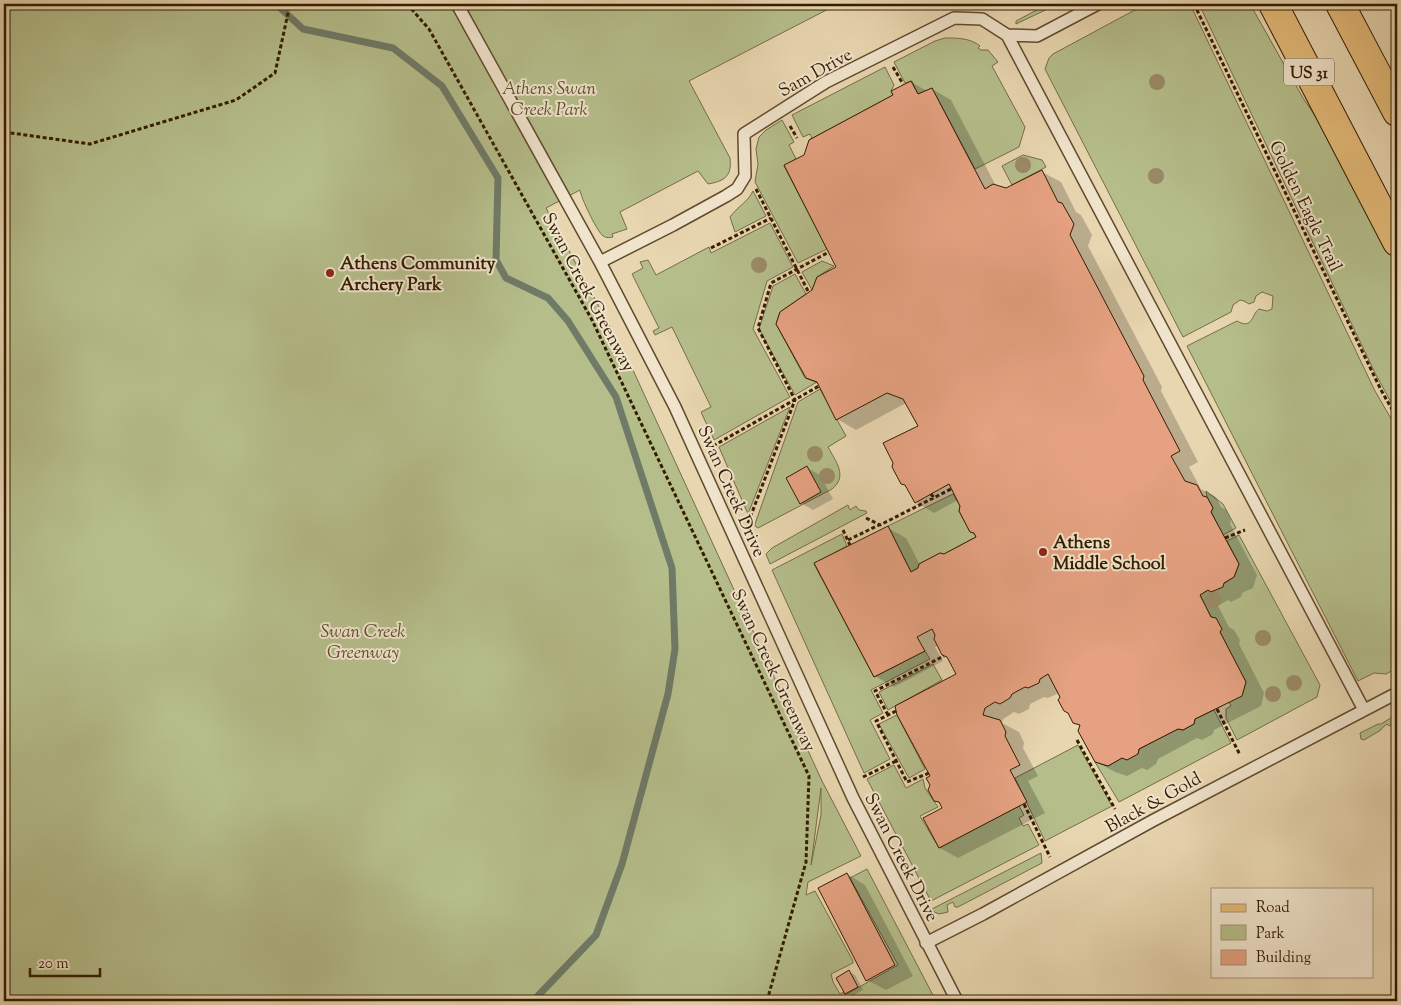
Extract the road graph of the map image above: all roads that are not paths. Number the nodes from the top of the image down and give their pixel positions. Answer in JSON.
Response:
{"nodes":[{"id":1,"x":457,"y":4,"type":"edge"},
{"id":2,"x":1098,"y":4,"type":"edge"},
{"id":3,"x":1273,"y":4,"type":"edge"},
{"id":4,"x":1340,"y":4,"type":"edge"},
{"id":5,"x":1007,"y":35,"type":"junction"},
{"id":6,"x":1397,"y":112,"type":"edge"},
{"id":7,"x":1397,"y":242,"type":"edge"},
{"id":8,"x":600,"y":262,"type":"junction"},
{"id":9,"x":1397,"y":693,"type":"edge"},
{"id":10,"x":1364,"y":710,"type":"junction"},
{"id":11,"x":926,"y":943,"type":"junction"},
{"id":12,"x":957,"y":1001,"type":"edge"}],
"edges":[{"from":1,"to":8,"type":"lane","name":"Swan Creek Drive"},
{"from":2,"to":5,"type":"lane"},
{"from":3,"to":7,"type":"main road","number":"US 31"},
{"from":4,"to":6,"type":"main road"},
{"from":5,"to":8,"type":"lane","name":"Sam Drive"},
{"from":5,"to":10,"type":"lane"},
{"from":8,"to":11,"type":"lane","name":"Swan Creek Drive"},
{"from":9,"to":10,"type":"lane","name":"Black & Gold"},
{"from":10,"to":11,"type":"lane","name":"Black & Gold"},
{"from":11,"to":12,"type":"lane","name":"Swan Creek Drive"}]}
